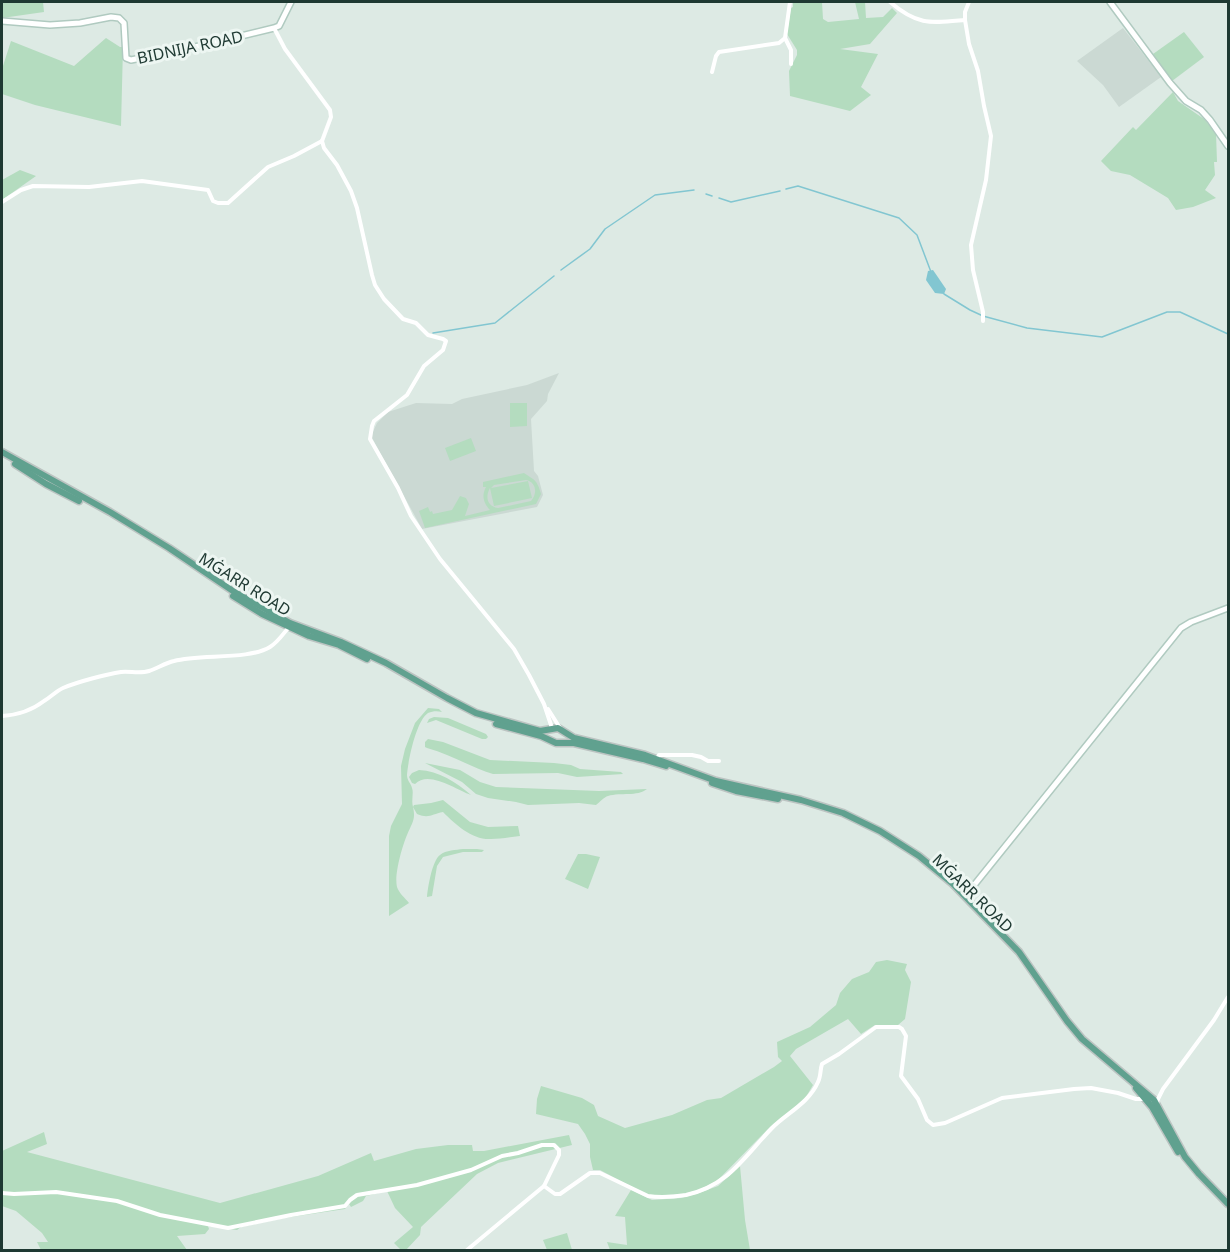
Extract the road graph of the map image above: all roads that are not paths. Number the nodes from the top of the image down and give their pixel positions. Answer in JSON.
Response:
{"nodes":[{"id":1,"x":291,"y":2,"type":"edge"},
{"id":2,"x":790,"y":2,"type":"edge"},
{"id":3,"x":890,"y":2,"type":"edge"},
{"id":4,"x":969,"y":2,"type":"edge"},
{"id":5,"x":1110,"y":2,"type":"edge"},
{"id":6,"x":965,"y":20,"type":"junction"},
{"id":7,"x":2,"y":21,"type":"edge"},
{"id":8,"x":274,"y":28,"type":"junction"},
{"id":9,"x":785,"y":38,"type":"junction"},
{"id":10,"x":791,"y":64,"type":"dead end"},
{"id":11,"x":712,"y":72,"type":"dead end"},
{"id":12,"x":322,"y":141,"type":"junction"},
{"id":13,"x":1228,"y":146,"type":"edge"},
{"id":14,"x":2,"y":202,"type":"edge"},
{"id":15,"x":982,"y":321,"type":"dead end"},
{"id":16,"x":2,"y":454,"type":"edge"},
{"id":17,"x":1228,"y":608,"type":"edge"},
{"id":18,"x":289,"y":627,"type":"junction"},
{"id":19,"x":544,"y":704,"type":"junction"},
{"id":20,"x":2,"y":716,"type":"edge"},
{"id":21,"x":550,"y":721,"type":"junction"},
{"id":22,"x":551,"y":729,"type":"junction"},
{"id":23,"x":535,"y":730,"type":"junction"},
{"id":24,"x":562,"y":731,"type":"junction"},
{"id":25,"x":551,"y":740,"type":"junction"},
{"id":26,"x":559,"y":742,"type":"junction"},
{"id":27,"x":657,"y":759,"type":"junction"},
{"id":28,"x":719,"y":761,"type":"dead end"},
{"id":29,"x":964,"y":895,"type":"junction"},
{"id":30,"x":1228,"y":997,"type":"edge"},
{"id":31,"x":1160,"y":1096,"type":"junction"},
{"id":32,"x":1147,"y":1098,"type":"junction"},
{"id":33,"x":1157,"y":1104,"type":"junction"},
{"id":34,"x":545,"y":1187,"type":"junction"},
{"id":35,"x":2,"y":1193,"type":"edge"},
{"id":36,"x":1228,"y":1204,"type":"edge"},
{"id":37,"x":1228,"y":1209,"type":"edge"},
{"id":38,"x":467,"y":1251,"type":"edge"}],
"edges":[{"from":1,"to":8,"type":"street"},
{"from":2,"to":9,"type":"street"},
{"from":3,"to":6,"type":"street"},
{"from":4,"to":6,"type":"street"},
{"from":5,"to":13,"type":"street"},
{"from":6,"to":15,"type":"street"},
{"from":7,"to":8,"type":"street","name":"BIDNIJA ROAD"},
{"from":8,"to":12,"type":"street"},
{"from":9,"to":10,"type":"street"},
{"from":9,"to":11,"type":"street"},
{"from":12,"to":14,"type":"street"},
{"from":12,"to":19,"type":"street"},
{"from":16,"to":18,"type":"main road","name":"MĠARR ROAD"},
{"from":16,"to":23,"type":"main road","name":"MĠARR ROAD"},
{"from":17,"to":29,"type":"street"},
{"from":18,"to":20,"type":"street"},
{"from":18,"to":25,"type":"main road","name":"MĠARR ROAD"},
{"from":19,"to":21,"type":"street"},
{"from":19,"to":24,"type":"street"},
{"from":21,"to":22,"type":"street"},
{"from":21,"to":23,"type":"street"},
{"from":22,"to":23,"type":"main road","name":"MĠARR ROAD"},
{"from":22,"to":24,"type":"main road","name":"MĠARR ROAD"},
{"from":22,"to":25,"type":"main road"},
{"from":24,"to":26,"type":"main road"},
{"from":24,"to":27,"type":"main road","name":"MĠARR ROAD"},
{"from":25,"to":26,"type":"main road","name":"MĠARR ROAD"},
{"from":26,"to":32,"type":"main road","name":"MĠARR ROAD"},
{"from":27,"to":28,"type":"street"},
{"from":27,"to":29,"type":"main road","name":"MĠARR ROAD"},
{"from":29,"to":32,"type":"main road","name":"MĠARR ROAD"},
{"from":30,"to":31,"type":"street"},
{"from":31,"to":32,"type":"street"},
{"from":31,"to":33,"type":"street"},
{"from":32,"to":33,"type":"main road","name":"MĠARR ROAD"},
{"from":32,"to":34,"type":"street"},
{"from":32,"to":37,"type":"main road","name":"MĠARR ROAD"},
{"from":33,"to":36,"type":"main road","name":"MĠARR ROAD"},
{"from":34,"to":35,"type":"street"},
{"from":34,"to":38,"type":"street"}]}
